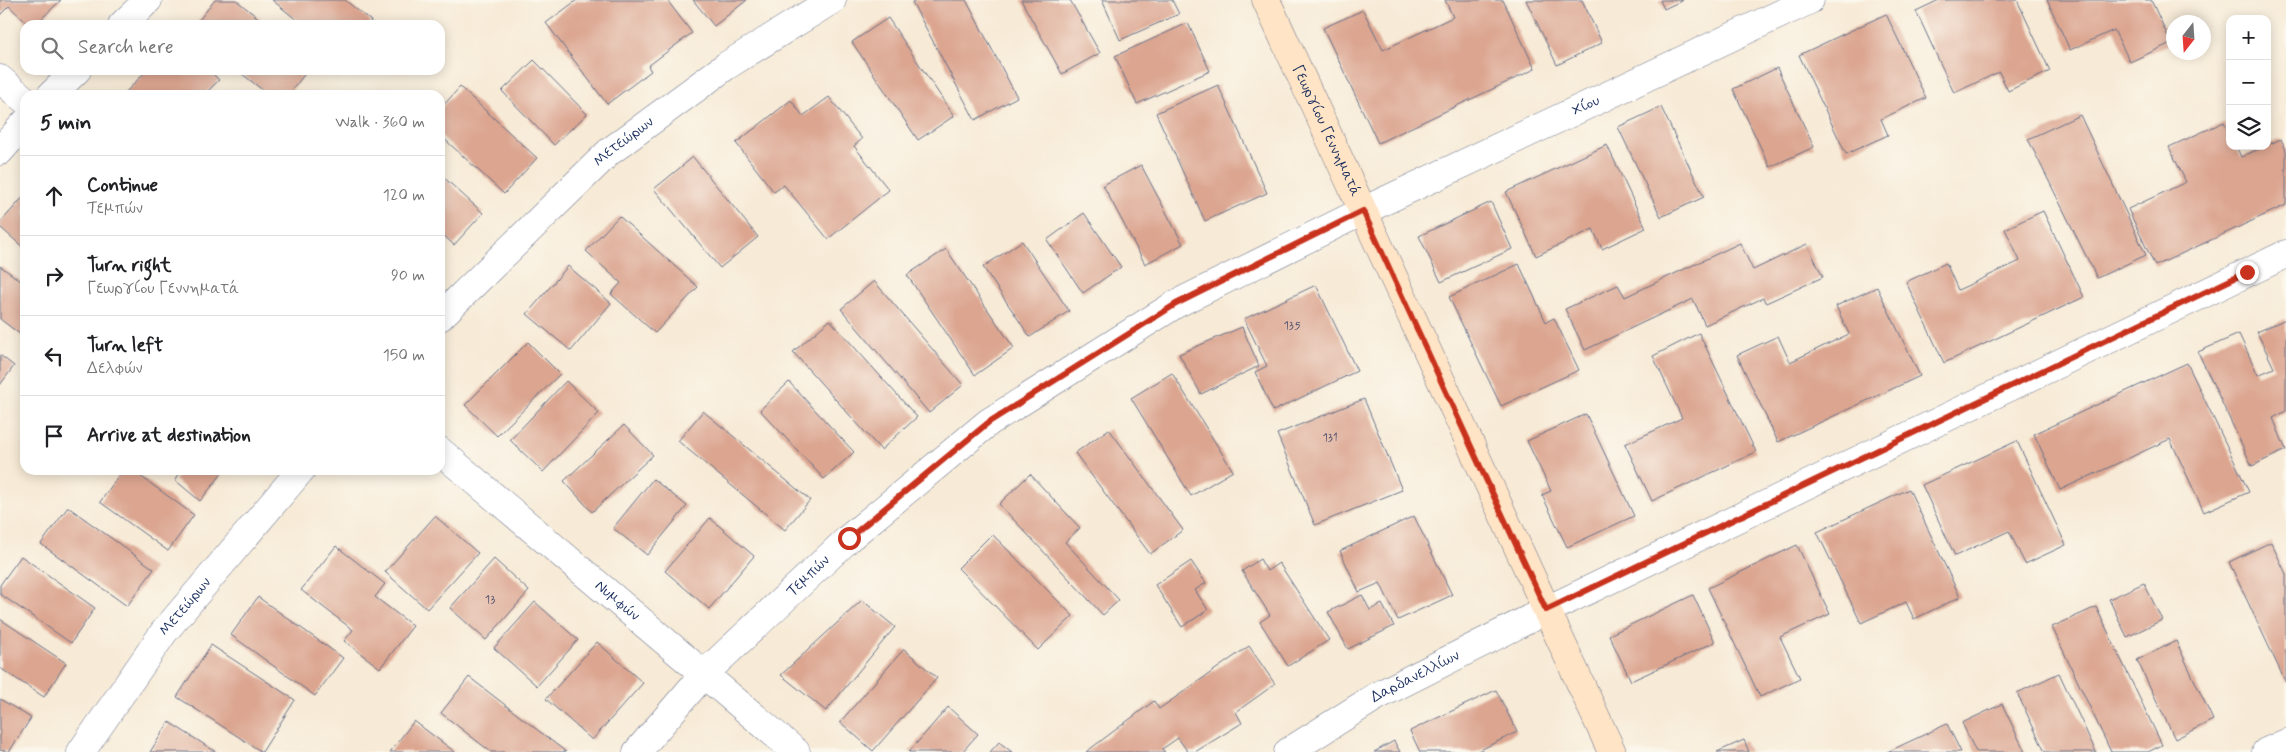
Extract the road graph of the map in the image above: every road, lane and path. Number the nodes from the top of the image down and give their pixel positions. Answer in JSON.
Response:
{"nodes":[{"id":1,"x":148,"y":0,"type":"edge"},
{"id":2,"x":832,"y":0,"type":"edge"},
{"id":3,"x":1266,"y":0,"type":"edge"},
{"id":4,"x":1810,"y":0,"type":"edge"},
{"id":5,"x":127,"y":20,"type":"edge"},
{"id":6,"x":71,"y":75,"type":"edge"},
{"id":7,"x":0,"y":78,"type":"edge"},
{"id":8,"x":56,"y":90,"type":"edge"},
{"id":9,"x":20,"y":96,"type":"edge"},
{"id":10,"x":20,"y":129,"type":"edge"},
{"id":11,"x":0,"y":151,"type":"edge"},
{"id":12,"x":1363,"y":211,"type":"junction"},
{"id":13,"x":2286,"y":254,"type":"edge"},
{"id":14,"x":445,"y":311,"type":"edge"},
{"id":15,"x":445,"y":455,"type":"edge"},
{"id":16,"x":296,"y":475,"type":"edge"},
{"id":17,"x":1546,"y":610,"type":"junction"},
{"id":18,"x":704,"y":674,"type":"junction"},
{"id":19,"x":2286,"y":743,"type":"edge"},
{"id":20,"x":81,"y":752,"type":"edge"},
{"id":21,"x":637,"y":752,"type":"edge"},
{"id":22,"x":796,"y":752,"type":"edge"},
{"id":23,"x":1288,"y":752,"type":"edge"},
{"id":24,"x":1612,"y":752,"type":"edge"},
{"id":25,"x":2266,"y":752,"type":"edge"}],
"edges":[{"from":1,"to":5,"type":"street"},
{"from":2,"to":14,"type":"street","name":"Μετεώρων"},
{"from":3,"to":12,"type":"street","name":"Γεωργίου Γεννηματά"},
{"from":4,"to":12,"type":"street","name":"Χίου"},
{"from":6,"to":8,"type":"street"},
{"from":7,"to":9,"type":"street"},
{"from":10,"to":11,"type":"street"},
{"from":12,"to":17,"type":"street","name":"Γεωργίου Γεννηματά"},
{"from":12,"to":18,"type":"street","name":"Τεμπών"},
{"from":13,"to":17,"type":"street","name":"Δαρδανελλίων"},
{"from":15,"to":18,"type":"street","name":"Νυμφών"},
{"from":16,"to":20,"type":"street","name":"Μετεώρων"},
{"from":17,"to":23,"type":"street","name":"Δαρδανελλίων"},
{"from":17,"to":24,"type":"street","name":"Γεωργίου Γεννηματά"},
{"from":18,"to":21,"type":"street","name":"Τεμπών"},
{"from":18,"to":22,"type":"street","name":"Νυμφών"},
{"from":19,"to":25,"type":"street"}]}
